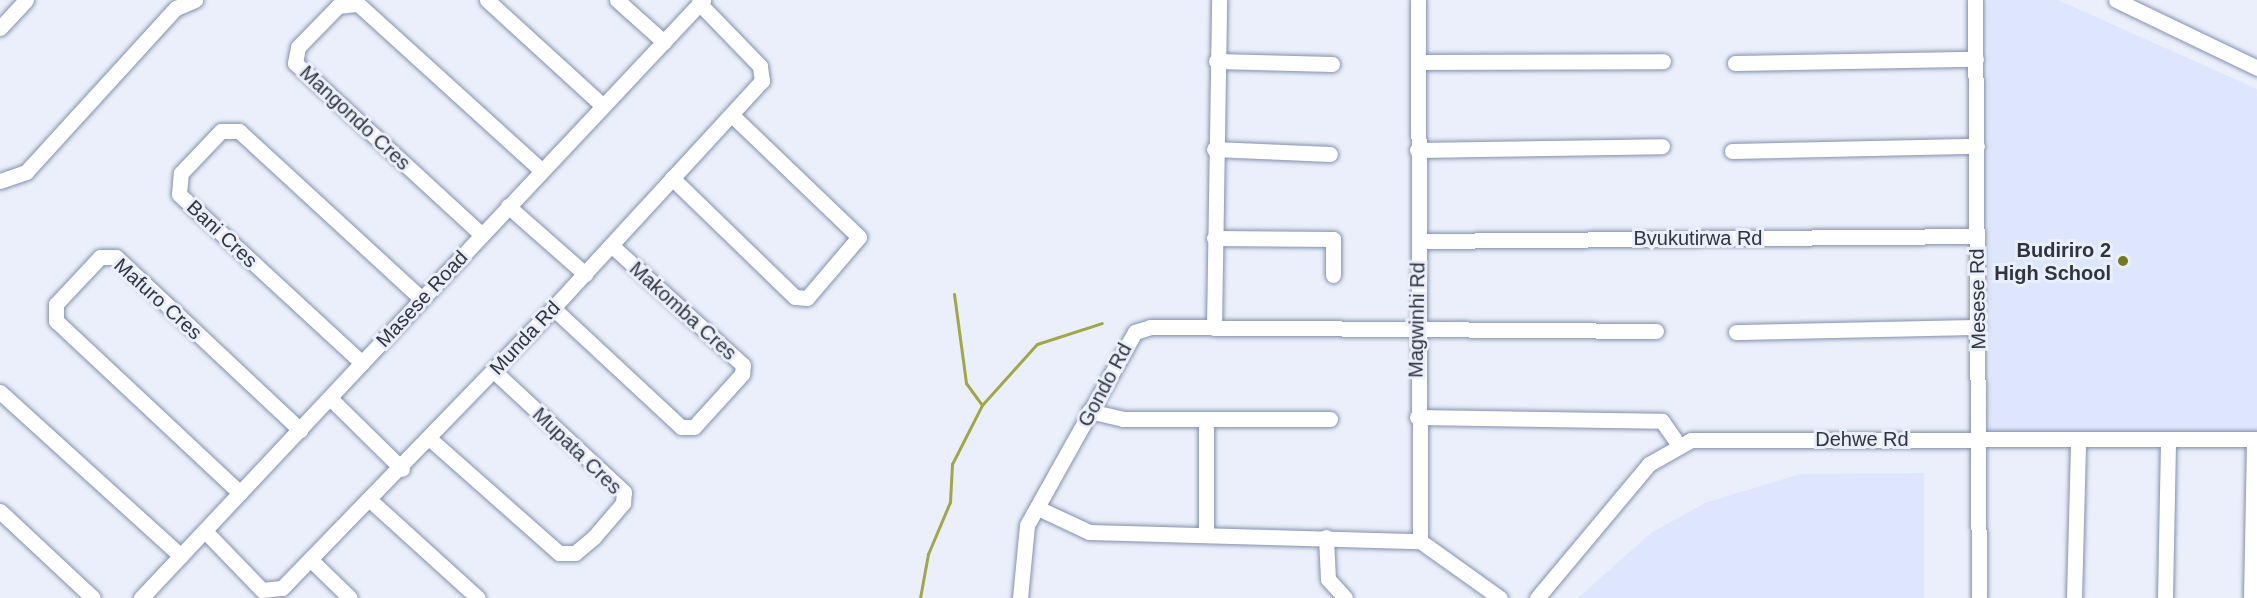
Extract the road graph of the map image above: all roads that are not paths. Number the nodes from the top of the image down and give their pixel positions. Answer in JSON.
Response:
{"nodes":[{"id":1,"x":26,"y":0,"type":"edge"},
{"id":2,"x":195,"y":0,"type":"edge"},
{"id":3,"x":487,"y":0,"type":"edge"},
{"id":4,"x":617,"y":0,"type":"edge"},
{"id":5,"x":1219,"y":0,"type":"edge"},
{"id":6,"x":1418,"y":0,"type":"edge"},
{"id":7,"x":1975,"y":0,"type":"edge"},
{"id":8,"x":2116,"y":0,"type":"edge"},
{"id":9,"x":701,"y":2,"type":"edge"},
{"id":10,"x":171,"y":4,"type":"edge"},
{"id":11,"x":0,"y":28,"type":"edge"},
{"id":12,"x":664,"y":42,"type":"junction"},
{"id":13,"x":1976,"y":59,"type":"junction"},
{"id":14,"x":1216,"y":61,"type":"junction"},
{"id":15,"x":1663,"y":61,"type":"dead end"},
{"id":16,"x":1419,"y":62,"type":"junction"},
{"id":17,"x":1735,"y":63,"type":"dead end"},
{"id":18,"x":1332,"y":64,"type":"dead end"},
{"id":19,"x":2257,"y":68,"type":"edge"},
{"id":20,"x":603,"y":106,"type":"junction"},
{"id":21,"x":732,"y":115,"type":"junction"},
{"id":22,"x":1662,"y":146,"type":"dead end"},
{"id":23,"x":1977,"y":146,"type":"junction"},
{"id":24,"x":1214,"y":149,"type":"junction"},
{"id":25,"x":1417,"y":150,"type":"junction"},
{"id":26,"x":1732,"y":151,"type":"dead end"},
{"id":27,"x":1330,"y":154,"type":"dead end"},
{"id":28,"x":542,"y":171,"type":"junction"},
{"id":29,"x":672,"y":177,"type":"junction"},
{"id":30,"x":0,"y":181,"type":"edge"},
{"id":31,"x":508,"y":206,"type":"junction"},
{"id":32,"x":482,"y":235,"type":"junction"},
{"id":33,"x":1977,"y":236,"type":"junction"},
{"id":34,"x":1214,"y":238,"type":"junction"},
{"id":35,"x":1419,"y":241,"type":"junction"},
{"id":36,"x":611,"y":245,"type":"junction"},
{"id":37,"x":585,"y":274,"type":"junction"},
{"id":38,"x":1334,"y":275,"type":"dead end"},
{"id":39,"x":422,"y":298,"type":"junction"},
{"id":40,"x":553,"y":308,"type":"junction"},
{"id":41,"x":1214,"y":327,"type":"junction"},
{"id":42,"x":1415,"y":327,"type":"junction"},
{"id":43,"x":1978,"y":327,"type":"junction"},
{"id":44,"x":1656,"y":331,"type":"dead end"},
{"id":45,"x":1736,"y":332,"type":"dead end"},
{"id":46,"x":362,"y":363,"type":"junction"},
{"id":47,"x":494,"y":371,"type":"junction"},
{"id":48,"x":0,"y":392,"type":"edge"},
{"id":49,"x":330,"y":398,"type":"junction"},
{"id":50,"x":1089,"y":411,"type":"junction"},
{"id":51,"x":1417,"y":417,"type":"junction"},
{"id":52,"x":1330,"y":419,"type":"dead end"},
{"id":53,"x":1206,"y":422,"type":"junction"},
{"id":54,"x":300,"y":430,"type":"junction"},
{"id":55,"x":430,"y":439,"type":"junction"},
{"id":56,"x":1978,"y":439,"type":"junction"},
{"id":57,"x":2256,"y":439,"type":"edge"},
{"id":58,"x":2078,"y":440,"type":"junction"},
{"id":59,"x":2168,"y":440,"type":"junction"},
{"id":60,"x":1678,"y":444,"type":"junction"},
{"id":61,"x":402,"y":469,"type":"junction"},
{"id":62,"x":240,"y":493,"type":"junction"},
{"id":63,"x":371,"y":501,"type":"junction"},
{"id":64,"x":1040,"y":509,"type":"junction"},
{"id":65,"x":0,"y":511,"type":"edge"},
{"id":66,"x":205,"y":531,"type":"junction"},
{"id":67,"x":1206,"y":535,"type":"junction"},
{"id":68,"x":1326,"y":537,"type":"junction"},
{"id":69,"x":1420,"y":541,"type":"junction"},
{"id":70,"x":181,"y":556,"type":"junction"},
{"id":71,"x":311,"y":560,"type":"junction"},
{"id":72,"x":93,"y":598,"type":"edge"},
{"id":73,"x":141,"y":598,"type":"edge"},
{"id":74,"x":350,"y":598,"type":"edge"},
{"id":75,"x":478,"y":598,"type":"edge"},
{"id":76,"x":1020,"y":598,"type":"edge"},
{"id":77,"x":1345,"y":598,"type":"edge"},
{"id":78,"x":1500,"y":598,"type":"edge"},
{"id":79,"x":1537,"y":598,"type":"edge"},
{"id":80,"x":1979,"y":598,"type":"edge"},
{"id":81,"x":2074,"y":598,"type":"edge"},
{"id":82,"x":2165,"y":598,"type":"edge"},
{"id":83,"x":2251,"y":598,"type":"edge"}],
"edges":[{"from":1,"to":11,"type":"street"},
{"from":2,"to":10,"type":"street"},
{"from":3,"to":20,"type":"street"},
{"from":4,"to":12,"type":"street"},
{"from":5,"to":14,"type":"street"},
{"from":6,"to":16,"type":"street","name":"Magwinhi Rd"},
{"from":7,"to":13,"type":"street","name":"Mesese Rd"},
{"from":8,"to":19,"type":"street"},
{"from":9,"to":12,"type":"street","name":"Masese Road"},
{"from":9,"to":21,"type":"street","name":"Munda Rd"},
{"from":10,"to":30,"type":"street"},
{"from":12,"to":20,"type":"street","name":"Masese Road"},
{"from":13,"to":17,"type":"street"},
{"from":13,"to":23,"type":"street","name":"Mesese Rd"},
{"from":14,"to":18,"type":"street"},
{"from":14,"to":24,"type":"street"},
{"from":15,"to":16,"type":"street"},
{"from":16,"to":25,"type":"street","name":"Magwinhi Rd"},
{"from":20,"to":28,"type":"street","name":"Masese Road"},
{"from":21,"to":29,"type":"street","name":"Munda Rd"},
{"from":21,"to":29,"type":"street"},
{"from":22,"to":25,"type":"street"},
{"from":23,"to":26,"type":"street"},
{"from":23,"to":33,"type":"street","name":"Mesese Rd"},
{"from":24,"to":27,"type":"street"},
{"from":24,"to":34,"type":"street"},
{"from":25,"to":35,"type":"street","name":"Magwinhi Rd"},
{"from":28,"to":31,"type":"street","name":"Masese Road"},
{"from":28,"to":32,"type":"street","name":"Mangondo Cres"},
{"from":29,"to":36,"type":"street","name":"Munda Rd"},
{"from":31,"to":32,"type":"street","name":"Masese Road"},
{"from":31,"to":37,"type":"street"},
{"from":32,"to":39,"type":"street","name":"Masese Road"},
{"from":33,"to":35,"type":"street","name":"Bvukutirwa Rd"},
{"from":33,"to":43,"type":"street","name":"Mesese Rd"},
{"from":34,"to":38,"type":"street"},
{"from":34,"to":41,"type":"street"},
{"from":35,"to":42,"type":"street","name":"Magwinhi Rd"},
{"from":36,"to":37,"type":"street","name":"Munda Rd"},
{"from":36,"to":40,"type":"street","name":"Makomba Cres"},
{"from":37,"to":40,"type":"street","name":"Munda Rd"},
{"from":39,"to":46,"type":"street","name":"Masese Road"},
{"from":39,"to":46,"type":"street","name":"Bani Cres"},
{"from":40,"to":47,"type":"street","name":"Munda Rd"},
{"from":41,"to":42,"type":"street","name":"Gondo Rd"},
{"from":41,"to":50,"type":"street","name":"Gondo Rd"},
{"from":42,"to":44,"type":"street","name":"Gondo Rd"},
{"from":42,"to":51,"type":"street","name":"Magwinhi Rd"},
{"from":43,"to":45,"type":"street"},
{"from":43,"to":56,"type":"street","name":"Mesese Rd"},
{"from":46,"to":49,"type":"street","name":"Masese Road"},
{"from":47,"to":55,"type":"street","name":"Munda Rd"},
{"from":47,"to":55,"type":"street","name":"Mupata Cres"},
{"from":48,"to":70,"type":"street"},
{"from":49,"to":54,"type":"street","name":"Masese Road"},
{"from":49,"to":61,"type":"street"},
{"from":50,"to":53,"type":"street"},
{"from":50,"to":64,"type":"street","name":"Gondo Rd"},
{"from":51,"to":60,"type":"street"},
{"from":51,"to":69,"type":"street","name":"Magwinhi Rd"},
{"from":52,"to":53,"type":"street"},
{"from":53,"to":67,"type":"street"},
{"from":54,"to":62,"type":"street","name":"Masese Road"},
{"from":54,"to":62,"type":"street","name":"Mafuro Cres"},
{"from":55,"to":61,"type":"street","name":"Munda Rd"},
{"from":56,"to":58,"type":"street","name":"Dehwe Rd"},
{"from":56,"to":60,"type":"street","name":"Dehwe Rd"},
{"from":56,"to":80,"type":"street","name":"Mesese Rd"},
{"from":57,"to":59,"type":"street","name":"Dehwe Rd"},
{"from":57,"to":83,"type":"street"},
{"from":58,"to":59,"type":"street","name":"Dehwe Rd"},
{"from":58,"to":81,"type":"street"},
{"from":59,"to":82,"type":"street"},
{"from":60,"to":79,"type":"street","name":"Dehwe Rd"},
{"from":61,"to":63,"type":"street","name":"Munda Rd"},
{"from":62,"to":66,"type":"street","name":"Masese Road"},
{"from":63,"to":71,"type":"street","name":"Munda Rd"},
{"from":63,"to":75,"type":"street"},
{"from":64,"to":67,"type":"street"},
{"from":64,"to":76,"type":"street","name":"Gondo Rd"},
{"from":65,"to":72,"type":"street"},
{"from":66,"to":70,"type":"street","name":"Masese Road"},
{"from":66,"to":71,"type":"street","name":"Munda Rd"},
{"from":67,"to":68,"type":"street"},
{"from":68,"to":69,"type":"street"},
{"from":68,"to":77,"type":"street"},
{"from":69,"to":78,"type":"street"},
{"from":70,"to":73,"type":"street","name":"Masese Road"},
{"from":71,"to":74,"type":"street"}]}
